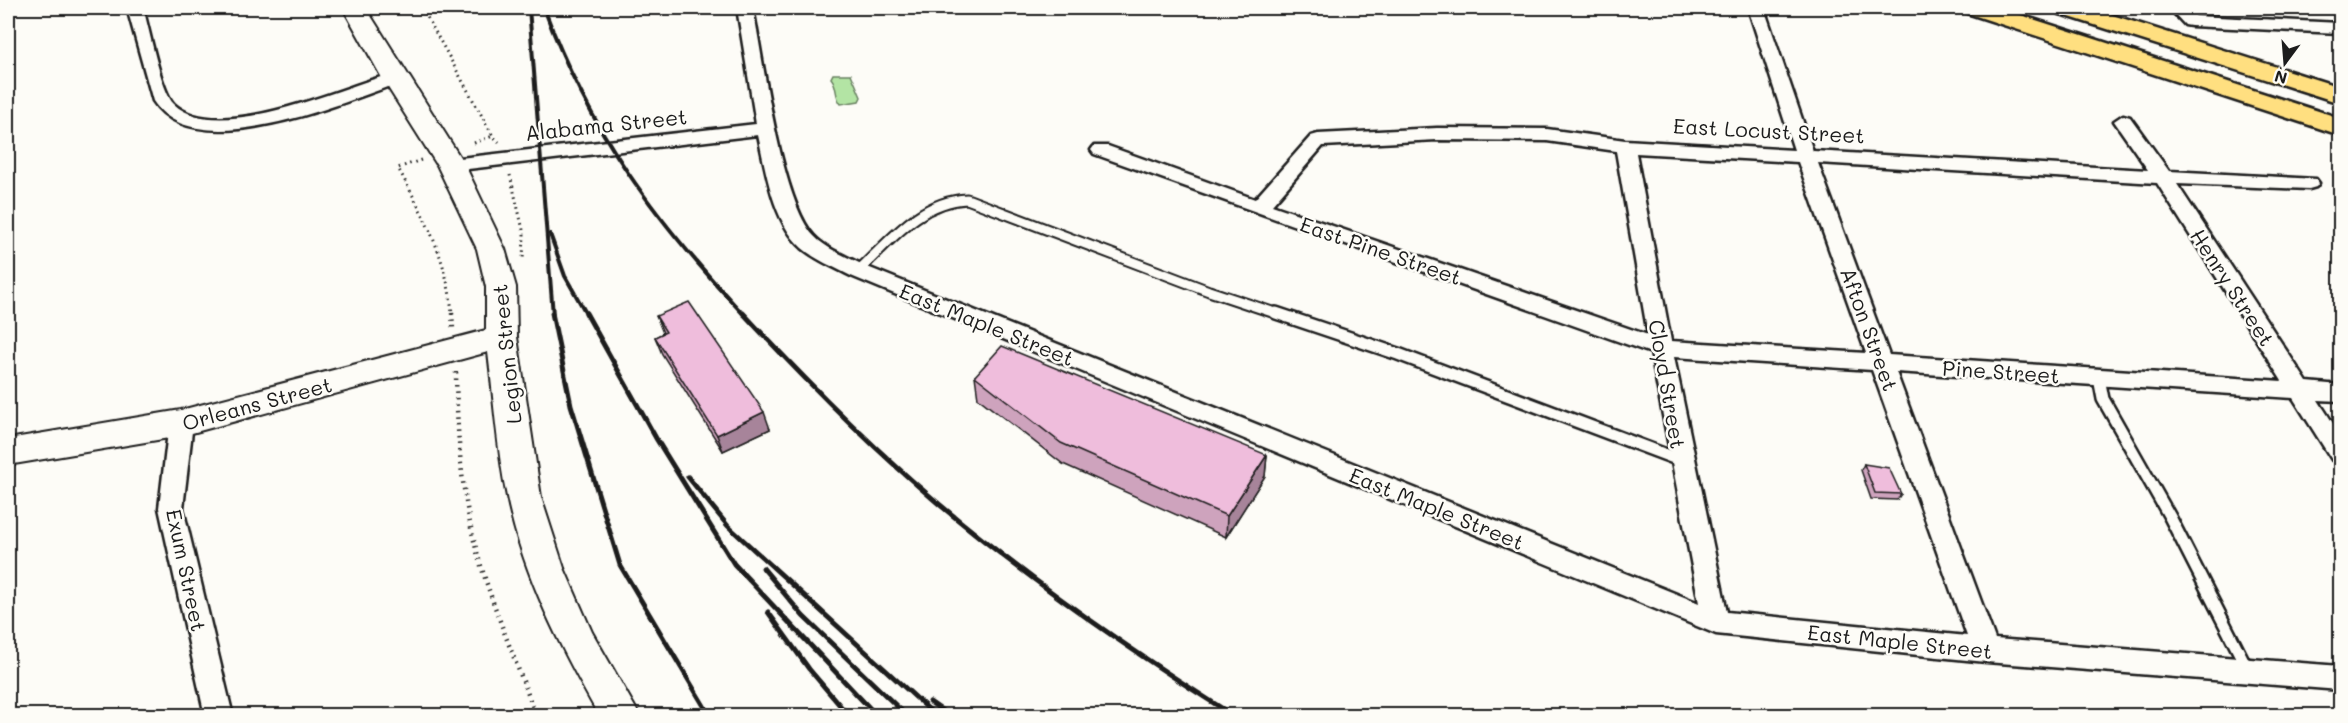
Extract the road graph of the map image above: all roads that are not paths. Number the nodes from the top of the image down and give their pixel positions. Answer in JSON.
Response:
{"nodes":[{"id":1,"x":135,"y":8,"type":"edge"},
{"id":2,"x":354,"y":8,"type":"edge"},
{"id":3,"x":745,"y":8,"type":"edge"},
{"id":4,"x":1756,"y":8,"type":"edge"},
{"id":5,"x":1976,"y":8,"type":"edge"},
{"id":6,"x":2066,"y":8,"type":"edge"},
{"id":7,"x":2177,"y":8,"type":"edge"},
{"id":8,"x":2340,"y":28,"type":"edge"},
{"id":9,"x":394,"y":78,"type":"junction"},
{"id":10,"x":2340,"y":95,"type":"edge"},
{"id":11,"x":2123,"y":121,"type":"dead end"},
{"id":12,"x":2340,"y":127,"type":"edge"},
{"id":13,"x":767,"y":128,"type":"junction"},
{"id":14,"x":1624,"y":146,"type":"junction"},
{"id":15,"x":1101,"y":150,"type":"dead end"},
{"id":16,"x":1805,"y":155,"type":"junction"},
{"id":17,"x":447,"y":159,"type":"junction"},
{"id":18,"x":2163,"y":177,"type":"junction"},
{"id":19,"x":2309,"y":183,"type":"dead end"},
{"id":20,"x":1259,"y":208,"type":"junction"},
{"id":21,"x":858,"y":271,"type":"junction"},
{"id":22,"x":502,"y":336,"type":"junction"},
{"id":23,"x":1662,"y":348,"type":"junction"},
{"id":24,"x":1883,"y":364,"type":"junction"},
{"id":25,"x":2099,"y":378,"type":"junction"},
{"id":26,"x":2298,"y":390,"type":"junction"},
{"id":27,"x":2340,"y":393,"type":"edge"},
{"id":28,"x":181,"y":423,"type":"junction"},
{"id":29,"x":8,"y":452,"type":"edge"},
{"id":30,"x":2340,"y":453,"type":"edge"},
{"id":31,"x":1682,"y":461,"type":"junction"},
{"id":32,"x":1716,"y":622,"type":"junction"},
{"id":33,"x":1986,"y":650,"type":"junction"},
{"id":34,"x":2250,"y":673,"type":"junction"},
{"id":35,"x":2340,"y":678,"type":"edge"},
{"id":36,"x":219,"y":716,"type":"edge"},
{"id":37,"x":620,"y":716,"type":"edge"}],
"edges":[{"from":1,"to":9,"type":"street"},
{"from":2,"to":9,"type":"main road","name":"Legion Street"},
{"from":3,"to":13,"type":"street","name":"East Maple Street"},
{"from":4,"to":16,"type":"street","name":"Afton Street"},
{"from":5,"to":12,"type":"highway"},
{"from":6,"to":10,"type":"highway"},
{"from":7,"to":8,"type":"street"},
{"from":9,"to":17,"type":"main road","name":"Legion Street"},
{"from":11,"to":18,"type":"street","name":"Henry Street"},
{"from":13,"to":17,"type":"street","name":"Alabama Street"},
{"from":13,"to":21,"type":"street","name":"East Maple Street"},
{"from":14,"to":16,"type":"street","name":"East Locust Street"},
{"from":14,"to":20,"type":"street","name":"East Locust Street"},
{"from":14,"to":23,"type":"street","name":"Cloyd Street"},
{"from":15,"to":20,"type":"street","name":"East Pine Street"},
{"from":16,"to":18,"type":"street","name":"East Locust Street"},
{"from":16,"to":24,"type":"street","name":"Afton Street"},
{"from":17,"to":22,"type":"main road","name":"Legion Street"},
{"from":18,"to":19,"type":"street","name":"East Locust Street"},
{"from":18,"to":26,"type":"street","name":"Henry Street"},
{"from":20,"to":23,"type":"street","name":"East Pine Street"},
{"from":21,"to":31,"type":"lane"},
{"from":21,"to":32,"type":"street","name":"East Maple Street"},
{"from":22,"to":28,"type":"main road","name":"Orleans Street"},
{"from":22,"to":37,"type":"main road","name":"Legion Street"},
{"from":23,"to":24,"type":"street","name":"Pine Street"},
{"from":23,"to":31,"type":"street","name":"Cloyd Street"},
{"from":24,"to":25,"type":"street","name":"Pine Street"},
{"from":24,"to":33,"type":"street","name":"Afton Street"},
{"from":25,"to":26,"type":"street","name":"Pine Street"},
{"from":25,"to":34,"type":"lane"},
{"from":26,"to":27,"type":"street","name":"Pine Street"},
{"from":26,"to":30,"type":"street","name":"Henry Street"},
{"from":28,"to":29,"type":"main road","name":"Orleans Street"},
{"from":28,"to":36,"type":"street","name":"Exum Street"},
{"from":31,"to":32,"type":"street","name":"Cloyd Street"},
{"from":32,"to":33,"type":"street","name":"East Maple Street"},
{"from":33,"to":34,"type":"street","name":"East Maple Street"},
{"from":34,"to":35,"type":"street","name":"East Maple Street"}]}
